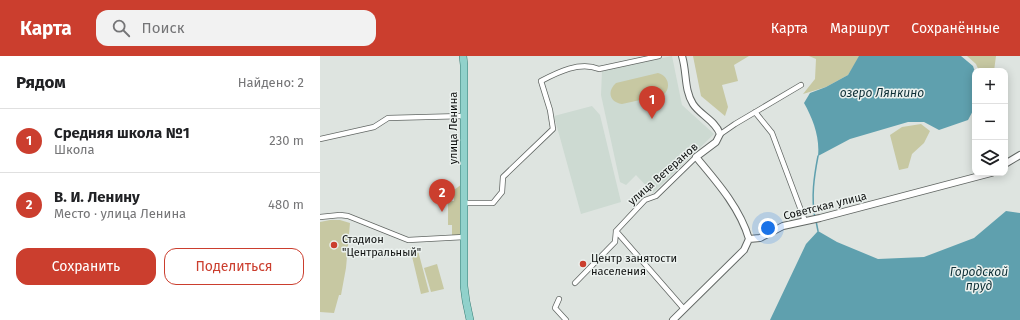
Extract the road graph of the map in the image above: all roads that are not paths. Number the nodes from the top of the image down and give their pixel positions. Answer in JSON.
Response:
{"nodes":[{"id":1,"x":463,"y":56,"type":"edge"},
{"id":2,"x":659,"y":56,"type":"edge"},
{"id":3,"x":682,"y":56,"type":"edge"},
{"id":4,"x":801,"y":84,"type":"dead end"},
{"id":5,"x":756,"y":112,"type":"junction"},
{"id":6,"x":464,"y":116,"type":"junction"},
{"id":7,"x":720,"y":134,"type":"junction"},
{"id":8,"x":320,"y":138,"type":"edge"},
{"id":9,"x":1020,"y":155,"type":"edge"},
{"id":10,"x":696,"y":157,"type":"junction"},
{"id":11,"x":1008,"y":162,"type":"edge"},
{"id":12,"x":980,"y":176,"type":"edge"},
{"id":13,"x":464,"y":203,"type":"junction"},
{"id":14,"x":320,"y":217,"type":"edge"},
{"id":15,"x":805,"y":221,"type":"junction"},
{"id":16,"x":616,"y":231,"type":"junction"},
{"id":17,"x":464,"y":237,"type":"junction"},
{"id":18,"x":750,"y":239,"type":"junction"},
{"id":19,"x":575,"y":283,"type":"dead end"},
{"id":20,"x":560,"y":298,"type":"dead end"},
{"id":21,"x":684,"y":309,"type":"junction"},
{"id":22,"x":470,"y":320,"type":"edge"},
{"id":23,"x":566,"y":320,"type":"edge"},
{"id":24,"x":673,"y":320,"type":"edge"}],
"edges":[{"from":1,"to":6,"type":"main road","name":"улица Ленина"},
{"from":2,"to":13,"type":"street"},
{"from":3,"to":7,"type":"street"},
{"from":4,"to":5,"type":"street","name":"улица Ветеранов"},
{"from":5,"to":7,"type":"street","name":"улица Ветеранов"},
{"from":5,"to":15,"type":"street"},
{"from":6,"to":8,"type":"street"},
{"from":6,"to":13,"type":"main road","name":"улица Ленина"},
{"from":7,"to":10,"type":"street","name":"улица Ветеранов"},
{"from":9,"to":11,"type":"street"},
{"from":10,"to":16,"type":"street","name":"улица Ветеранов"},
{"from":10,"to":18,"type":"street"},
{"from":12,"to":15,"type":"street","name":"Советская улица"},
{"from":13,"to":17,"type":"main road","name":"улица Ленина"},
{"from":14,"to":17,"type":"street"},
{"from":15,"to":18,"type":"street","name":"Советская улица"},
{"from":16,"to":19,"type":"street","name":"улица Ветеранов"},
{"from":16,"to":21,"type":"street"},
{"from":17,"to":22,"type":"main road","name":"улица Ленина"},
{"from":18,"to":21,"type":"street"},
{"from":20,"to":23,"type":"street"},
{"from":21,"to":24,"type":"street"}]}
